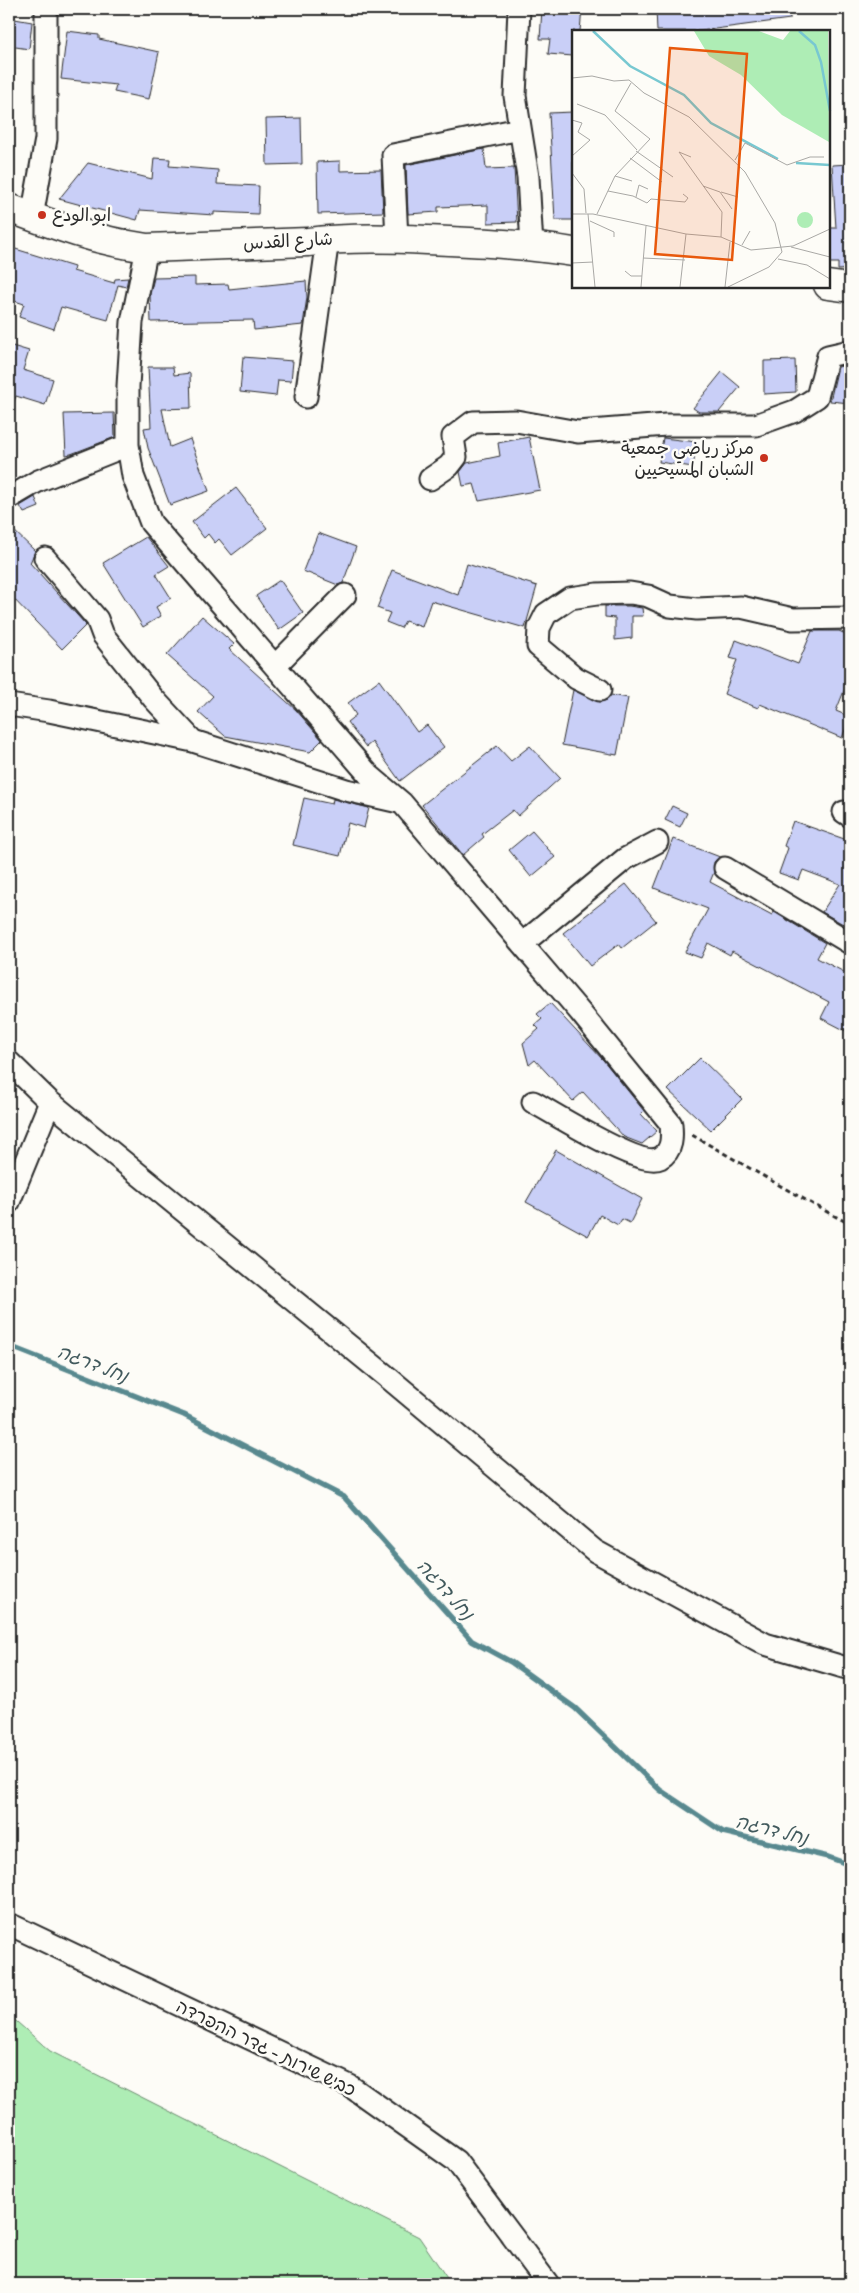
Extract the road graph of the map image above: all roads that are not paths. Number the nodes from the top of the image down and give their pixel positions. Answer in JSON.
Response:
{"nodes":[{"id":1,"x":46,"y":9,"type":"edge"},
{"id":2,"x":519,"y":9,"type":"edge"},
{"id":3,"x":520,"y":129,"type":"junction"},
{"id":4,"x":20,"y":212,"type":"edge"},
{"id":5,"x":328,"y":239,"type":"junction"},
{"id":6,"x":397,"y":239,"type":"junction"},
{"id":7,"x":532,"y":246,"type":"junction"},
{"id":8,"x":147,"y":248,"type":"junction"},
{"id":9,"x":572,"y":252,"type":"edge"},
{"id":10,"x":829,"y":286,"type":"edge"},
{"id":11,"x":850,"y":288,"type":"edge"},
{"id":12,"x":850,"y":351,"type":"edge"},
{"id":13,"x":306,"y":397,"type":"dead end"},
{"id":14,"x":128,"y":445,"type":"junction"},
{"id":15,"x":430,"y":479,"type":"dead end"},
{"id":16,"x":9,"y":498,"type":"edge"},
{"id":17,"x":45,"y":558,"type":"dead end"},
{"id":18,"x":345,"y":596,"type":"dead end"},
{"id":19,"x":850,"y":618,"type":"edge"},
{"id":20,"x":276,"y":665,"type":"junction"},
{"id":21,"x":600,"y":690,"type":"dead end"},
{"id":22,"x":9,"y":705,"type":"edge"},
{"id":23,"x":193,"y":741,"type":"junction"},
{"id":24,"x":402,"y":803,"type":"junction"},
{"id":25,"x":657,"y":842,"type":"dead end"},
{"id":26,"x":725,"y":868,"type":"dead end"},
{"id":27,"x":850,"y":943,"type":"edge"},
{"id":28,"x":522,"y":944,"type":"junction"},
{"id":29,"x":9,"y":1062,"type":"edge"},
{"id":30,"x":50,"y":1102,"type":"junction"},
{"id":31,"x":533,"y":1102,"type":"dead end"},
{"id":32,"x":9,"y":1202,"type":"edge"},
{"id":33,"x":850,"y":1669,"type":"edge"},
{"id":34,"x":9,"y":1924,"type":"edge"},
{"id":35,"x":548,"y":2284,"type":"edge"}],
"edges":[{"from":1,"to":4,"type":"street"},
{"from":2,"to":3,"type":"street"},
{"from":3,"to":6,"type":"street"},
{"from":3,"to":7,"type":"street"},
{"from":4,"to":8,"type":"main road","name":"شارع القدس"},
{"from":5,"to":6,"type":"main road","name":"شارع القدس"},
{"from":5,"to":8,"type":"main road","name":"شارع القدس"},
{"from":5,"to":13,"type":"street"},
{"from":6,"to":7,"type":"main road","name":"شارع القدس"},
{"from":7,"to":9,"type":"main road","name":"شارع القدس"},
{"from":8,"to":14,"type":"street"},
{"from":10,"to":11,"type":"main road"},
{"from":12,"to":15,"type":"street"},
{"from":14,"to":16,"type":"street"},
{"from":14,"to":20,"type":"street"},
{"from":17,"to":23,"type":"street"},
{"from":18,"to":20,"type":"street"},
{"from":19,"to":21,"type":"street"},
{"from":20,"to":24,"type":"street"},
{"from":22,"to":23,"type":"street"},
{"from":23,"to":24,"type":"street"},
{"from":24,"to":28,"type":"street"},
{"from":25,"to":28,"type":"street"},
{"from":26,"to":27,"type":"street"},
{"from":28,"to":31,"type":"street"},
{"from":29,"to":30,"type":"street"},
{"from":30,"to":32,"type":"street"},
{"from":30,"to":33,"type":"street"},
{"from":34,"to":35,"type":"street","name":"כביש שירות - גדר ההפרדה"}]}
